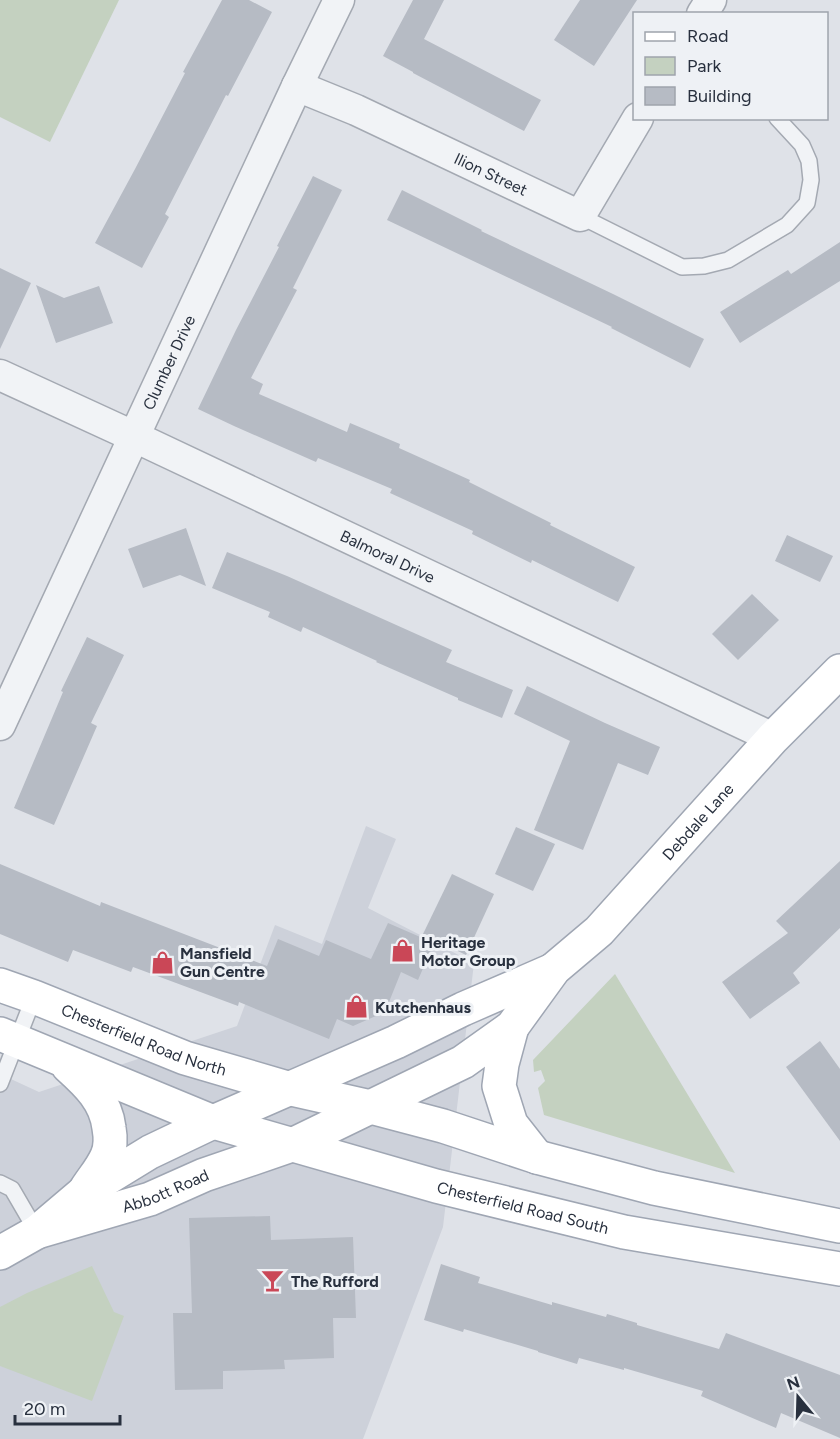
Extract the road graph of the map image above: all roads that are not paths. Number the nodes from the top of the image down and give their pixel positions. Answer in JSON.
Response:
{"nodes":[{"id":1,"x":339,"y":0,"type":"edge"},
{"id":2,"x":297,"y":86,"type":"junction"},
{"id":3,"x":637,"y":120,"type":"edge"},
{"id":4,"x":779,"y":120,"type":"edge"},
{"id":5,"x":580,"y":216,"type":"junction"},
{"id":6,"x":0,"y":375,"type":"edge"},
{"id":7,"x":135,"y":437,"type":"junction"},
{"id":8,"x":840,"y":671,"type":"edge"},
{"id":9,"x":0,"y":725,"type":"edge"},
{"id":10,"x":773,"y":738,"type":"junction"},
{"id":11,"x":555,"y":969,"type":"junction"},
{"id":12,"x":0,"y":985,"type":"edge"},
{"id":13,"x":34,"y":997,"type":"junction"},
{"id":14,"x":512,"y":1027,"type":"junction"},
{"id":15,"x":8,"y":1037,"type":"edge"},
{"id":16,"x":58,"y":1057,"type":"junction"},
{"id":17,"x":0,"y":1084,"type":"edge"},
{"id":18,"x":291,"y":1089,"type":"junction"},
{"id":19,"x":372,"y":1107,"type":"junction"},
{"id":20,"x":213,"y":1122,"type":"junction"},
{"id":21,"x":292,"y":1144,"type":"junction"},
{"id":22,"x":537,"y":1157,"type":"junction"},
{"id":23,"x":0,"y":1183,"type":"edge"},
{"id":24,"x":83,"y":1193,"type":"junction"},
{"id":25,"x":840,"y":1226,"type":"edge"},
{"id":26,"x":37,"y":1232,"type":"junction"},
{"id":27,"x":0,"y":1252,"type":"edge"},
{"id":28,"x":840,"y":1269,"type":"edge"}],
"edges":[{"from":1,"to":2,"type":"street","name":"Clumber Drive"},
{"from":2,"to":5,"type":"street","name":"Ilion Street"},
{"from":2,"to":7,"type":"street","name":"Clumber Drive"},
{"from":3,"to":5,"type":"street"},
{"from":4,"to":5,"type":"lane"},
{"from":6,"to":7,"type":"street","name":"Balmoral Drive"},
{"from":7,"to":9,"type":"street","name":"Clumber Drive"},
{"from":7,"to":10,"type":"street","name":"Balmoral Drive"},
{"from":8,"to":10,"type":"main road","name":"Debdale Lane"},
{"from":10,"to":11,"type":"main road","name":"Debdale Lane"},
{"from":11,"to":14,"type":"main road","name":"Debdale Lane"},
{"from":11,"to":18,"type":"main road","name":"Debdale Lane"},
{"from":12,"to":13,"type":"main road","name":"Chesterfield Road North"},
{"from":13,"to":15,"type":"lane"},
{"from":13,"to":18,"type":"main road","name":"Chesterfield Road North"},
{"from":14,"to":19,"type":"main road","name":"Debdale Lane"},
{"from":14,"to":22,"type":"main road"},
{"from":15,"to":16,"type":"main road"},
{"from":15,"to":17,"type":"lane"},
{"from":16,"to":20,"type":"main road"},
{"from":16,"to":24,"type":"main road"},
{"from":18,"to":19,"type":"main road"},
{"from":18,"to":20,"type":"main road","name":"Abbott Road"},
{"from":19,"to":21,"type":"main road","name":"Abbott Road"},
{"from":19,"to":22,"type":"main road"},
{"from":20,"to":21,"type":"main road","name":"Chesterfield Road South"},
{"from":20,"to":24,"type":"main road","name":"Abbott Road"},
{"from":21,"to":26,"type":"main road","name":"Abbott Road"},
{"from":21,"to":28,"type":"main road","name":"Chesterfield Road South"},
{"from":22,"to":25,"type":"main road"},
{"from":23,"to":26,"type":"lane"},
{"from":24,"to":26,"type":"main road","name":"Abbott Road"},
{"from":26,"to":27,"type":"main road","name":"Abbott Road"}]}
